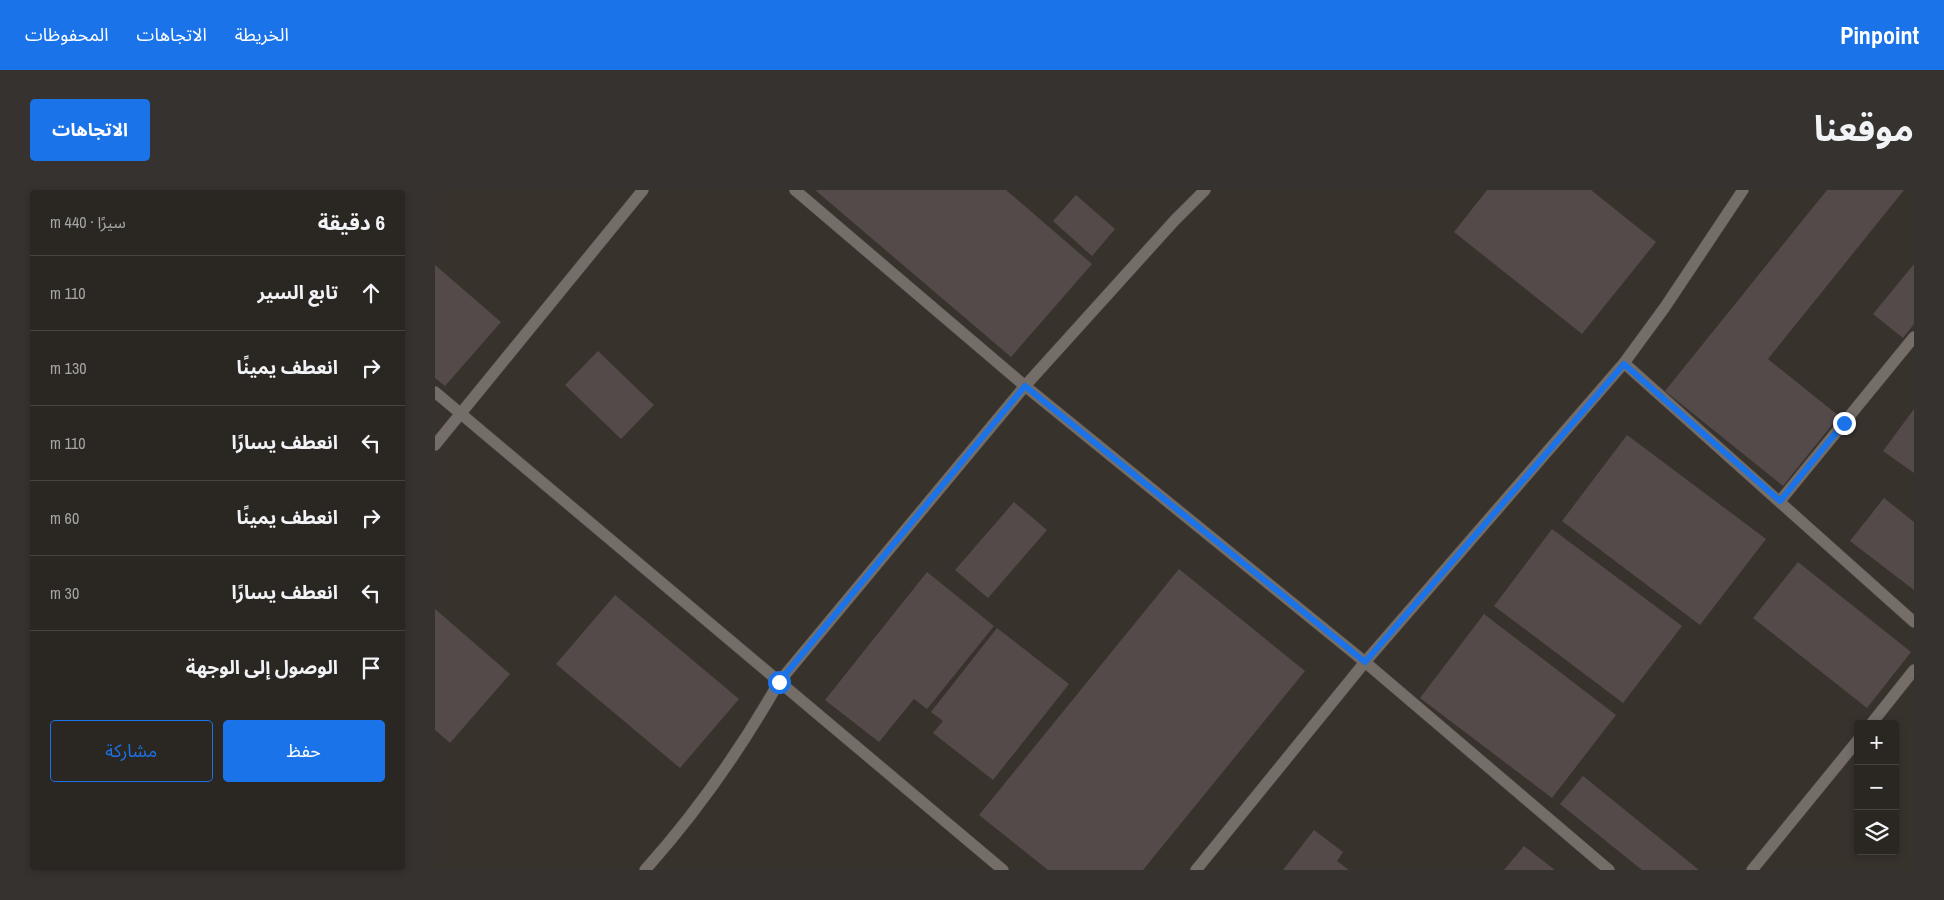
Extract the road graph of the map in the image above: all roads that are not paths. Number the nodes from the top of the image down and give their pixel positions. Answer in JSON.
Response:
{"nodes":[{"id":1,"x":643,"y":190,"type":"edge"},
{"id":2,"x":795,"y":190,"type":"edge"},
{"id":3,"x":1205,"y":190,"type":"edge"},
{"id":4,"x":1743,"y":190,"type":"edge"},
{"id":5,"x":1914,"y":338,"type":"edge"},
{"id":6,"x":1624,"y":364,"type":"junction"},
{"id":7,"x":1025,"y":386,"type":"junction"},
{"id":8,"x":435,"y":392,"type":"edge"},
{"id":9,"x":460,"y":412,"type":"junction"},
{"id":10,"x":435,"y":445,"type":"edge"},
{"id":11,"x":1780,"y":501,"type":"junction"},
{"id":12,"x":1914,"y":622,"type":"edge"},
{"id":13,"x":1365,"y":662,"type":"junction"},
{"id":14,"x":1914,"y":670,"type":"edge"},
{"id":15,"x":779,"y":682,"type":"junction"},
{"id":16,"x":1874,"y":720,"type":"edge"},
{"id":17,"x":1854,"y":745,"type":"edge"},
{"id":18,"x":645,"y":870,"type":"edge"},
{"id":19,"x":1003,"y":870,"type":"edge"},
{"id":20,"x":1195,"y":870,"type":"edge"},
{"id":21,"x":1609,"y":870,"type":"edge"},
{"id":22,"x":1752,"y":870,"type":"edge"}],
"edges":[{"from":1,"to":9,"type":"lane"},
{"from":2,"to":7,"type":"lane"},
{"from":3,"to":7,"type":"lane"},
{"from":4,"to":6,"type":"lane"},
{"from":5,"to":11,"type":"lane"},
{"from":6,"to":11,"type":"lane"},
{"from":6,"to":13,"type":"lane"},
{"from":7,"to":13,"type":"lane"},
{"from":7,"to":15,"type":"lane"},
{"from":8,"to":9,"type":"lane"},
{"from":9,"to":10,"type":"lane"},
{"from":9,"to":15,"type":"lane"},
{"from":11,"to":12,"type":"lane"},
{"from":13,"to":20,"type":"lane"},
{"from":13,"to":21,"type":"lane"},
{"from":14,"to":16,"type":"lane"},
{"from":15,"to":18,"type":"lane"},
{"from":15,"to":19,"type":"lane"},
{"from":17,"to":22,"type":"lane"}]}
